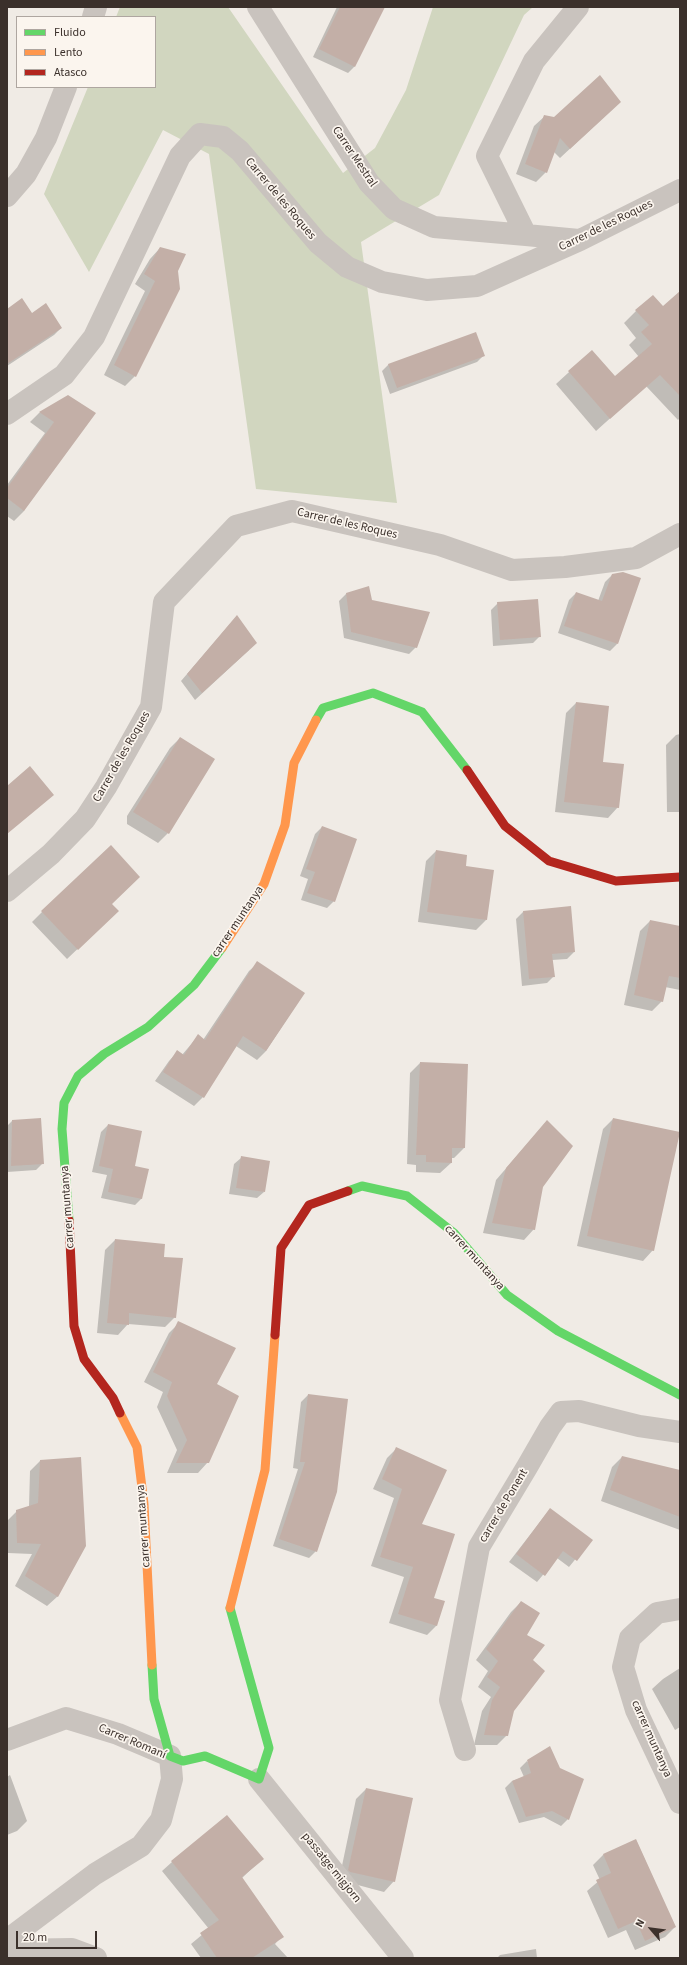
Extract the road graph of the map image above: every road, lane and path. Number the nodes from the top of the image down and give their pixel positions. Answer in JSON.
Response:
{"nodes":[{"id":1,"x":258,"y":7,"type":"edge"},
{"id":2,"x":578,"y":7,"type":"edge"},
{"id":3,"x":66,"y":88,"type":"edge"},
{"id":4,"x":680,"y":190,"type":"edge"},
{"id":5,"x":7,"y":196,"type":"edge"},
{"id":6,"x":526,"y":235,"type":"junction"},
{"id":7,"x":580,"y":240,"type":"junction"},
{"id":8,"x":7,"y":414,"type":"edge"},
{"id":9,"x":680,"y":534,"type":"edge"},
{"id":10,"x":680,"y":877,"type":"edge"},
{"id":11,"x":7,"y":891,"type":"edge"},
{"id":12,"x":680,"y":1395,"type":"edge"},
{"id":13,"x":680,"y":1432,"type":"edge"},
{"id":14,"x":680,"y":1609,"type":"edge"},
{"id":15,"x":7,"y":1740,"type":"edge"},
{"id":16,"x":465,"y":1750,"type":"dead end"},
{"id":17,"x":170,"y":1756,"type":"junction"},
{"id":18,"x":259,"y":1779,"type":"junction"},
{"id":19,"x":680,"y":1803,"type":"edge"},
{"id":20,"x":7,"y":1940,"type":"edge"},
{"id":21,"x":7,"y":1950,"type":"edge"},
{"id":22,"x":96,"y":1958,"type":"edge"},
{"id":23,"x":403,"y":1958,"type":"edge"}],
"edges":[{"from":1,"to":6,"type":"street","name":"Carrer Mestral"},
{"from":2,"to":6,"type":"street"},
{"from":3,"to":5,"type":"street"},
{"from":4,"to":7,"type":"street","name":"Carrer de les Roques"},
{"from":6,"to":7,"type":"street","name":"Carrer Mestral"},
{"from":7,"to":8,"type":"street","name":"Carrer de les Roques"},
{"from":9,"to":11,"type":"street","name":"Carrer de les Roques"},
{"from":10,"to":17,"type":"street","name":"carrer muntanya"},
{"from":12,"to":18,"type":"street","name":"carrer muntanya"},
{"from":13,"to":16,"type":"street","name":"carrer de Ponent"},
{"from":14,"to":19,"type":"street","name":"carrer muntanya"},
{"from":15,"to":17,"type":"street","name":"Carrer Romaní"},
{"from":17,"to":18,"type":"street"},
{"from":17,"to":20,"type":"street","name":"Carrer Romaní"},
{"from":18,"to":23,"type":"street","name":"passatge migjorn"},
{"from":21,"to":22,"type":"street"}]}
